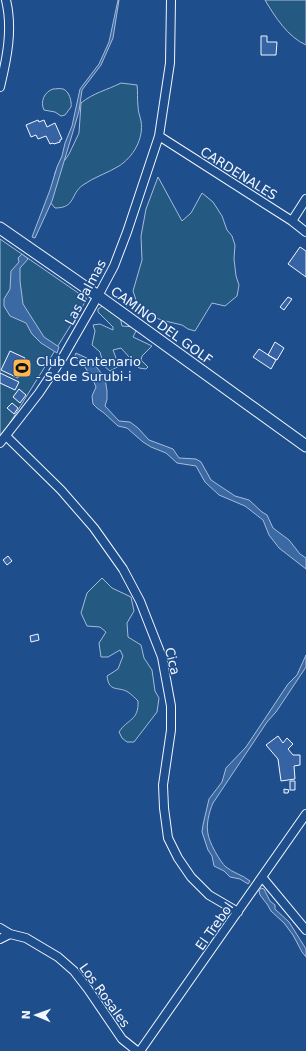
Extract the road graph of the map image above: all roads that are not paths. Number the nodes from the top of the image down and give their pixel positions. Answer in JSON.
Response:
{"nodes":[{"id":1,"x":6,"y":0,"type":"edge"},
{"id":2,"x":171,"y":0,"type":"edge"},
{"id":3,"x":0,"y":87,"type":"edge"},
{"id":4,"x":159,"y":136,"type":"junction"},
{"id":5,"x":306,"y":199,"type":"edge"},
{"id":6,"x":292,"y":221,"type":"junction"},
{"id":7,"x":0,"y":228,"type":"edge"},
{"id":8,"x":306,"y":232,"type":"edge"},
{"id":9,"x":98,"y":296,"type":"junction"},
{"id":10,"x":6,"y":436,"type":"junction"},
{"id":11,"x":0,"y":443,"type":"edge"},
{"id":12,"x":306,"y":446,"type":"edge"},
{"id":13,"x":306,"y":814,"type":"edge"},
{"id":14,"x":262,"y":877,"type":"junction"},
{"id":15,"x":238,"y":912,"type":"junction"},
{"id":16,"x":0,"y":928,"type":"edge"},
{"id":17,"x":306,"y":930,"type":"edge"},
{"id":18,"x":10,"y":934,"type":"junction"},
{"id":19,"x":0,"y":939,"type":"edge"},
{"id":20,"x":137,"y":1051,"type":"edge"},
{"id":21,"x":140,"y":1051,"type":"edge"}],
"edges":[{"from":1,"to":3,"type":"street"},
{"from":2,"to":4,"type":"street"},
{"from":4,"to":6,"type":"street","name":"CARDENALES"},
{"from":4,"to":9,"type":"street","name":"Las Palmas"},
{"from":5,"to":6,"type":"street"},
{"from":6,"to":8,"type":"street","name":"CARDENALES"},
{"from":7,"to":9,"type":"street","name":"CAMINO DEL GOLF"},
{"from":9,"to":10,"type":"street","name":"Las Palmas"},
{"from":9,"to":12,"type":"street","name":"CAMINO DEL GOLF"},
{"from":10,"to":11,"type":"street","name":"Las Palmas"},
{"from":10,"to":15,"type":"street","name":"Cica"},
{"from":13,"to":14,"type":"street","name":"El Trebol"},
{"from":14,"to":15,"type":"street","name":"El Trebol"},
{"from":14,"to":17,"type":"street"},
{"from":15,"to":21,"type":"street","name":"El Trebol"},
{"from":16,"to":18,"type":"street","name":"Los Rosales"},
{"from":18,"to":19,"type":"street"},
{"from":18,"to":20,"type":"street","name":"Los Rosales"}]}
